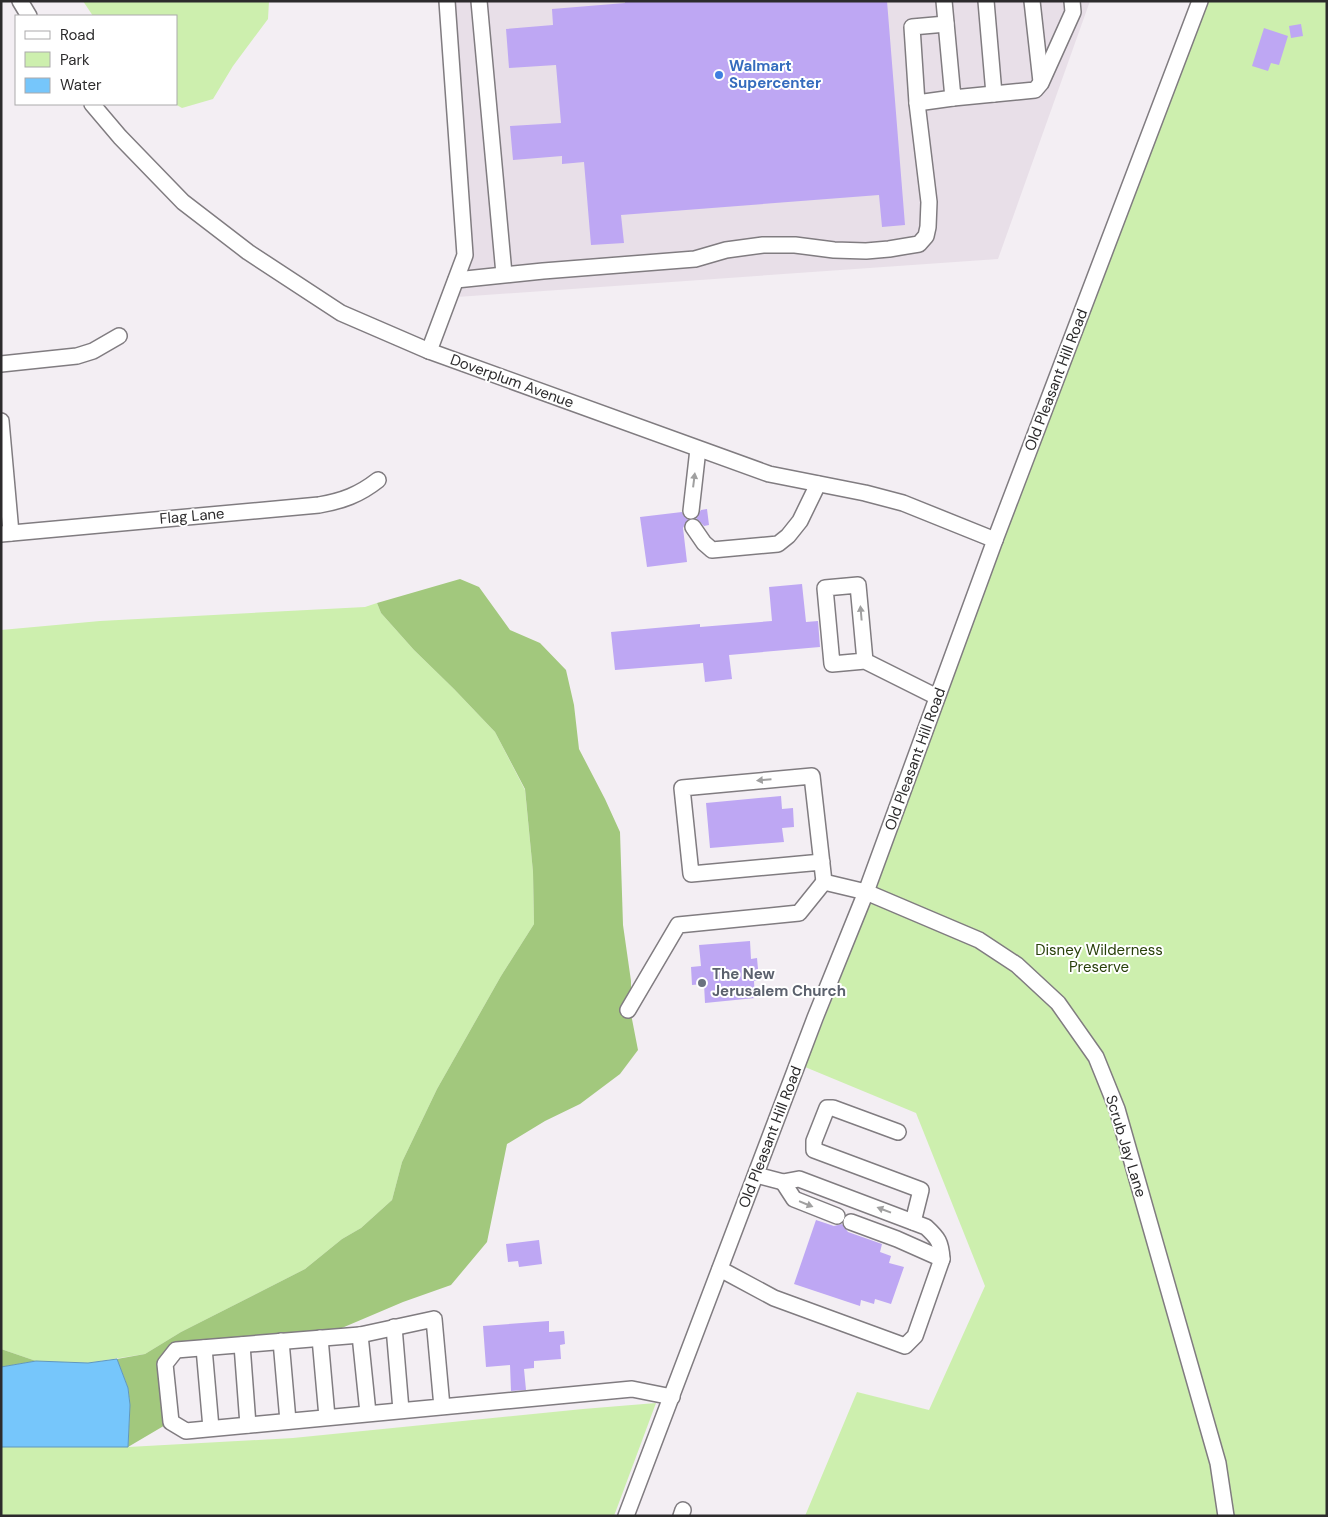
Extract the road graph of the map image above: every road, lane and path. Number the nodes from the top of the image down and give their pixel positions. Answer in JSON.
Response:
{"nodes":[{"id":1,"x":20,"y":1,"type":"edge"},
{"id":2,"x":447,"y":1,"type":"edge"},
{"id":3,"x":479,"y":1,"type":"edge"},
{"id":4,"x":944,"y":1,"type":"edge"},
{"id":5,"x":986,"y":1,"type":"edge"},
{"id":6,"x":1032,"y":1,"type":"edge"},
{"id":7,"x":1072,"y":1,"type":"edge"},
{"id":8,"x":1200,"y":1,"type":"edge"},
{"id":9,"x":28,"y":15,"type":"edge"},
{"id":10,"x":946,"y":24,"type":"junction"},
{"id":11,"x":1041,"y":83,"type":"junction"},
{"id":12,"x":994,"y":94,"type":"junction"},
{"id":13,"x":953,"y":98,"type":"junction"},
{"id":14,"x":917,"y":102,"type":"junction"},
{"id":15,"x":93,"y":105,"type":"edge"},
{"id":16,"x":504,"y":274,"type":"junction"},
{"id":17,"x":456,"y":280,"type":"junction"},
{"id":18,"x":119,"y":336,"type":"dead end"},
{"id":19,"x":429,"y":351,"type":"junction"},
{"id":20,"x":1,"y":364,"type":"edge"},
{"id":21,"x":1,"y":421,"type":"edge"},
{"id":22,"x":698,"y":448,"type":"junction"},
{"id":23,"x":378,"y":480,"type":"dead end"},
{"id":24,"x":818,"y":484,"type":"junction"},
{"id":25,"x":691,"y":511,"type":"dead end"},
{"id":26,"x":693,"y":527,"type":"dead end"},
{"id":27,"x":6,"y":534,"type":"edge"},
{"id":28,"x":995,"y":540,"type":"junction"},
{"id":29,"x":865,"y":661,"type":"junction"},
{"id":30,"x":937,"y":697,"type":"junction"},
{"id":31,"x":822,"y":862,"type":"junction"},
{"id":32,"x":824,"y":882,"type":"junction"},
{"id":33,"x":866,"y":892,"type":"junction"},
{"id":34,"x":628,"y":1010,"type":"dead end"},
{"id":35,"x":898,"y":1132,"type":"dead end"},
{"id":36,"x":756,"y":1175,"type":"junction"},
{"id":37,"x":783,"y":1182,"type":"junction"},
{"id":38,"x":914,"y":1222,"type":"junction"},
{"id":39,"x":942,"y":1259,"type":"junction"},
{"id":40,"x":720,"y":1269,"type":"junction"},
{"id":41,"x":394,"y":1328,"type":"junction"},
{"id":42,"x":360,"y":1335,"type":"junction"},
{"id":43,"x":320,"y":1338,"type":"junction"},
{"id":44,"x":281,"y":1341,"type":"junction"},
{"id":45,"x":242,"y":1345,"type":"junction"},
{"id":46,"x":204,"y":1348,"type":"junction"},
{"id":47,"x":672,"y":1397,"type":"junction"},
{"id":48,"x":442,"y":1407,"type":"junction"},
{"id":49,"x":401,"y":1410,"type":"junction"},
{"id":50,"x":368,"y":1414,"type":"junction"},
{"id":51,"x":327,"y":1417,"type":"junction"},
{"id":52,"x":288,"y":1421,"type":"junction"},
{"id":53,"x":248,"y":1425,"type":"junction"},
{"id":54,"x":211,"y":1428,"type":"junction"},
{"id":55,"x":626,"y":1516,"type":"edge"},
{"id":56,"x":1226,"y":1516,"type":"edge"}],
"edges":[{"from":1,"to":9,"type":"street"},
{"from":2,"to":17,"type":"street"},
{"from":3,"to":16,"type":"street"},
{"from":4,"to":10,"type":"street"},
{"from":5,"to":12,"type":"street"},
{"from":6,"to":11,"type":"street"},
{"from":7,"to":11,"type":"street"},
{"from":8,"to":28,"type":"street","name":"Old Pleasant Hill Road"},
{"from":10,"to":13,"type":"street"},
{"from":10,"to":14,"type":"street"},
{"from":11,"to":12,"type":"street"},
{"from":12,"to":13,"type":"street"},
{"from":13,"to":14,"type":"street"},
{"from":14,"to":16,"type":"street"},
{"from":15,"to":19,"type":"street","name":"Doverplum Avenue"},
{"from":16,"to":17,"type":"street"},
{"from":17,"to":19,"type":"street"},
{"from":18,"to":20,"type":"street"},
{"from":19,"to":22,"type":"street","name":"Doverplum Avenue"},
{"from":21,"to":27,"type":"street"},
{"from":22,"to":24,"type":"street","name":"Doverplum Avenue"},
{"from":25,"to":22,"type":"street","one_way":true},
{"from":23,"to":27,"type":"street","name":"Flag Lane"},
{"from":24,"to":26,"type":"street"},
{"from":24,"to":28,"type":"street","name":"Doverplum Avenue"},
{"from":28,"to":30,"type":"street","name":"Old Pleasant Hill Road"},
{"from":29,"to":29,"type":"street","one_way":true},
{"from":29,"to":30,"type":"street"},
{"from":30,"to":33,"type":"street","name":"Old Pleasant Hill Road"},
{"from":31,"to":31,"type":"street","one_way":true},
{"from":31,"to":32,"type":"street"},
{"from":32,"to":33,"type":"street","name":"Scrub Jay Lane"},
{"from":32,"to":34,"type":"street"},
{"from":33,"to":36,"type":"street","name":"Old Pleasant Hill Road"},
{"from":33,"to":56,"type":"street","name":"Scrub Jay Lane"},
{"from":35,"to":38,"type":"street"},
{"from":36,"to":37,"type":"street"},
{"from":36,"to":40,"type":"street","name":"Old Pleasant Hill Road"},
{"from":38,"to":37,"type":"street","one_way":true},
{"from":37,"to":39,"type":"street","one_way":true},
{"from":38,"to":39,"type":"street"},
{"from":39,"to":40,"type":"street"},
{"from":40,"to":47,"type":"street","name":"Old Pleasant Hill Road"},
{"from":41,"to":42,"type":"street"},
{"from":41,"to":48,"type":"street"},
{"from":41,"to":49,"type":"street"},
{"from":42,"to":43,"type":"street"},
{"from":42,"to":50,"type":"street"},
{"from":43,"to":44,"type":"street"},
{"from":43,"to":51,"type":"street"},
{"from":44,"to":45,"type":"street"},
{"from":44,"to":52,"type":"street"},
{"from":45,"to":46,"type":"street"},
{"from":45,"to":53,"type":"street"},
{"from":46,"to":54,"type":"street"},
{"from":46,"to":54,"type":"street"},
{"from":47,"to":48,"type":"street"},
{"from":47,"to":55,"type":"street","name":"Old Pleasant Hill Road"},
{"from":48,"to":49,"type":"street"},
{"from":49,"to":50,"type":"street"},
{"from":50,"to":51,"type":"street"},
{"from":51,"to":52,"type":"street"},
{"from":52,"to":53,"type":"street"},
{"from":53,"to":54,"type":"street"}]}
